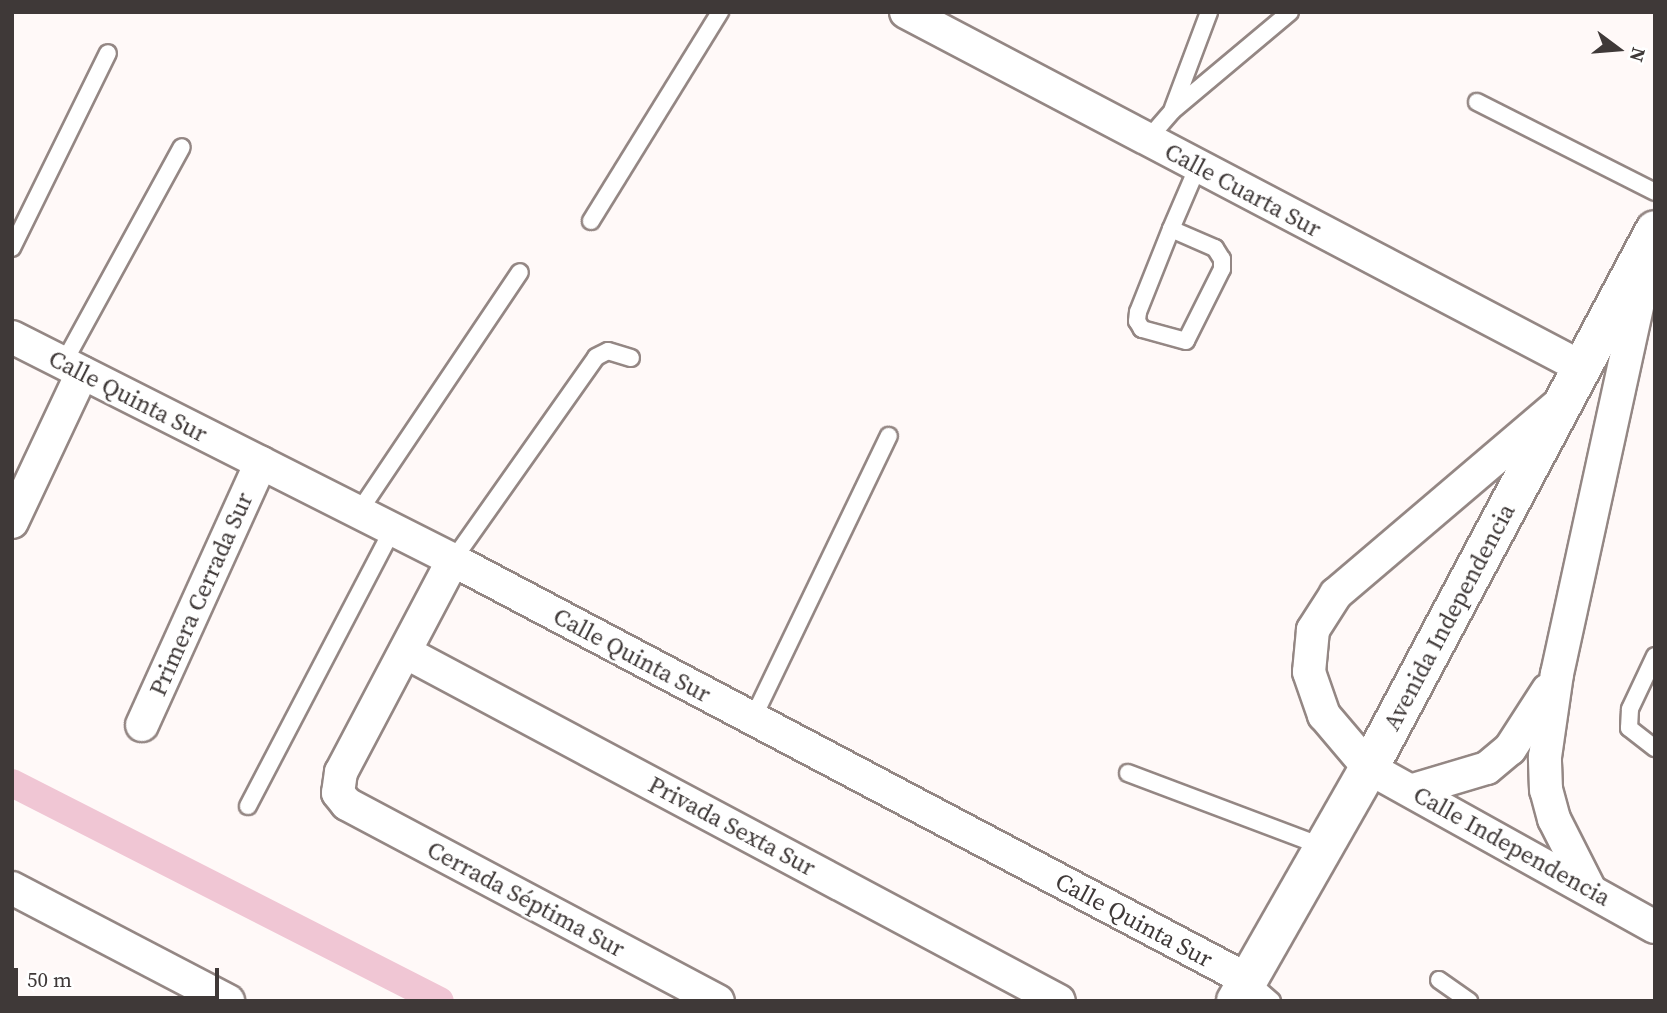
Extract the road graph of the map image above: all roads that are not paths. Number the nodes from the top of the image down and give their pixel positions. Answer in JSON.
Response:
{"nodes":[{"id":1,"x":720,"y":12,"type":"edge"},
{"id":2,"x":906,"y":12,"type":"edge"},
{"id":3,"x":1209,"y":12,"type":"edge"},
{"id":4,"x":1290,"y":12,"type":"edge"},
{"id":5,"x":108,"y":53,"type":"dead end"},
{"id":6,"x":1477,"y":103,"type":"dead end"},
{"id":7,"x":1172,"y":111,"type":"junction"},
{"id":8,"x":1148,"y":139,"type":"junction"},
{"id":9,"x":183,"y":147,"type":"dead end"},
{"id":10,"x":1198,"y":166,"type":"junction"},
{"id":11,"x":1655,"y":192,"type":"edge"},
{"id":12,"x":591,"y":221,"type":"dead end"},
{"id":13,"x":1171,"y":229,"type":"junction"},
{"id":14,"x":1654,"y":231,"type":"edge"},
{"id":15,"x":12,"y":248,"type":"edge"},
{"id":16,"x":520,"y":272,"type":"dead end"},
{"id":17,"x":12,"y":337,"type":"edge"},
{"id":18,"x":631,"y":358,"type":"dead end"},
{"id":19,"x":73,"y":368,"type":"junction"},
{"id":20,"x":1572,"y":383,"type":"junction"},
{"id":21,"x":889,"y":436,"type":"dead end"},
{"id":22,"x":261,"y":463,"type":"junction"},
{"id":23,"x":358,"y":513,"type":"junction"},
{"id":24,"x":12,"y":522,"type":"edge"},
{"id":25,"x":392,"y":530,"type":"junction"},
{"id":26,"x":453,"y":560,"type":"junction"},
{"id":27,"x":405,"y":652,"type":"junction"},
{"id":28,"x":1655,"y":656,"type":"edge"},
{"id":29,"x":1556,"y":674,"type":"junction"},
{"id":30,"x":753,"y":718,"type":"junction"},
{"id":31,"x":142,"y":725,"type":"dead end"},
{"id":32,"x":1655,"y":748,"type":"edge"},
{"id":33,"x":1369,"y":768,"type":"junction"},
{"id":34,"x":1128,"y":773,"type":"dead end"},
{"id":35,"x":1413,"y":790,"type":"junction"},
{"id":36,"x":248,"y":806,"type":"dead end"},
{"id":37,"x":1324,"y":847,"type":"junction"},
{"id":38,"x":1589,"y":887,"type":"junction"},
{"id":39,"x":12,"y":888,"type":"edge"},
{"id":40,"x":1655,"y":927,"type":"edge"},
{"id":41,"x":1439,"y":980,"type":"dead end"},
{"id":42,"x":1252,"y":994,"type":"edge"},
{"id":43,"x":228,"y":1001,"type":"edge"},
{"id":44,"x":718,"y":1001,"type":"edge"},
{"id":45,"x":1059,"y":1001,"type":"edge"},
{"id":46,"x":1469,"y":1001,"type":"edge"}],
"edges":[{"from":1,"to":12,"type":"lane"},
{"from":2,"to":8,"type":"street","name":"Calle Cuarta Sur"},
{"from":3,"to":7,"type":"lane"},
{"from":4,"to":7,"type":"lane"},
{"from":5,"to":15,"type":"lane"},
{"from":6,"to":11,"type":"lane"},
{"from":7,"to":8,"type":"lane"},
{"from":8,"to":10,"type":"street","name":"Calle Cuarta Sur"},
{"from":9,"to":19,"type":"lane"},
{"from":10,"to":13,"type":"lane"},
{"from":10,"to":20,"type":"street","name":"Calle Cuarta Sur"},
{"from":13,"to":13,"type":"lane"},
{"from":14,"to":20,"type":"main road","name":"Avenida Independencia"},
{"from":14,"to":29,"type":"street"},
{"from":16,"to":23,"type":"lane"},
{"from":17,"to":19,"type":"street","name":"Calle Quinta Sur"},
{"from":18,"to":26,"type":"lane"},
{"from":19,"to":22,"type":"street","name":"Calle Quinta Sur"},
{"from":19,"to":24,"type":"street"},
{"from":20,"to":33,"type":"main road","name":"Avenida Independencia"},
{"from":20,"to":33,"type":"street"},
{"from":21,"to":30,"type":"lane"},
{"from":22,"to":23,"type":"street","name":"Calle Quinta Sur"},
{"from":22,"to":31,"type":"street","name":"Primera Cerrada Sur"},
{"from":23,"to":25,"type":"street","name":"Calle Quinta Sur"},
{"from":25,"to":26,"type":"street","name":"Calle Quinta Sur"},
{"from":25,"to":36,"type":"lane"},
{"from":26,"to":27,"type":"street"},
{"from":26,"to":30,"type":"street","name":"Calle Quinta Sur"},
{"from":27,"to":44,"type":"street","name":"Cerrada Séptima Sur"},
{"from":27,"to":45,"type":"street","name":"Privada Sexta Sur"},
{"from":28,"to":32,"type":"lane"},
{"from":29,"to":35,"type":"street"},
{"from":29,"to":38,"type":"street"},
{"from":30,"to":42,"type":"street","name":"Calle Quinta Sur"},
{"from":33,"to":35,"type":"street","name":"Calle Independencia"},
{"from":33,"to":37,"type":"main road","name":"Avenida Independencia"},
{"from":34,"to":37,"type":"lane"},
{"from":35,"to":38,"type":"street","name":"Calle Independencia"},
{"from":37,"to":42,"type":"main road","name":"Avenida Independencia"},
{"from":38,"to":40,"type":"street","name":"Calle Independencia"},
{"from":39,"to":43,"type":"street"},
{"from":41,"to":46,"type":"lane"}]}
